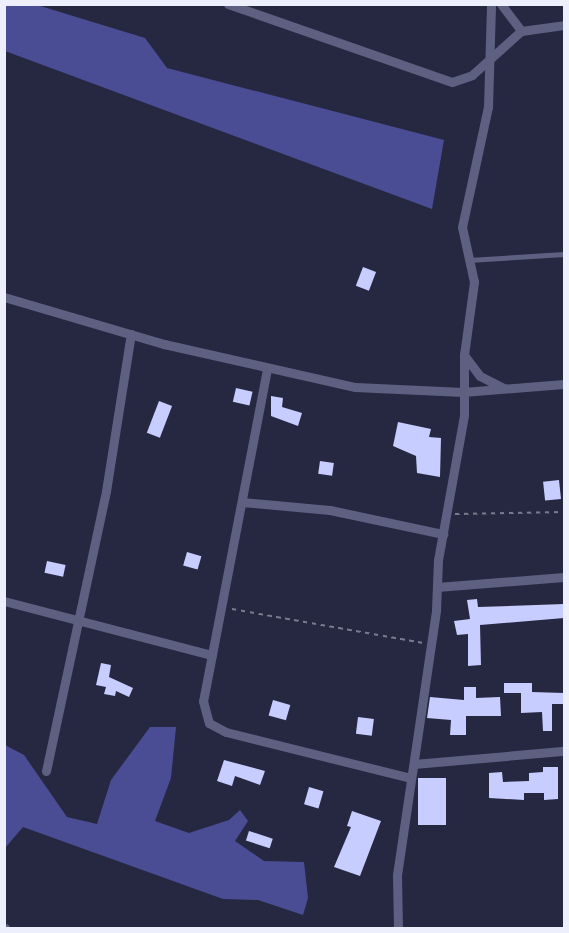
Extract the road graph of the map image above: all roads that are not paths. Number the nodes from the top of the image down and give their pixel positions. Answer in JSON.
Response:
{"nodes":[{"id":1,"x":228,"y":4,"type":"edge"},
{"id":2,"x":491,"y":4,"type":"edge"},
{"id":3,"x":501,"y":4,"type":"edge"},
{"id":4,"x":564,"y":25,"type":"edge"},
{"id":5,"x":521,"y":31,"type":"junction"},
{"id":6,"x":487,"y":63,"type":"junction"},
{"id":7,"x":564,"y":254,"type":"edge"},
{"id":8,"x":469,"y":260,"type":"junction"},
{"id":9,"x":4,"y":297,"type":"edge"},
{"id":10,"x":131,"y":334,"type":"junction"},
{"id":11,"x":464,"y":355,"type":"junction"},
{"id":12,"x":267,"y":369,"type":"junction"},
{"id":13,"x":564,"y":384,"type":"edge"},
{"id":14,"x":506,"y":389,"type":"junction"},
{"id":15,"x":463,"y":392,"type":"junction"},
{"id":16,"x":242,"y":502,"type":"junction"},
{"id":17,"x":443,"y":534,"type":"junction"},
{"id":18,"x":564,"y":577,"type":"edge"},
{"id":19,"x":437,"y":587,"type":"junction"},
{"id":20,"x":4,"y":601,"type":"edge"},
{"id":21,"x":77,"y":620,"type":"junction"},
{"id":22,"x":212,"y":655,"type":"junction"},
{"id":23,"x":564,"y":751,"type":"edge"},
{"id":24,"x":414,"y":764,"type":"junction"},
{"id":25,"x":46,"y":771,"type":"dead end"},
{"id":26,"x":410,"y":778,"type":"junction"},
{"id":27,"x":398,"y":928,"type":"edge"}],
"edges":[{"from":1,"to":6,"type":"street"},
{"from":2,"to":6,"type":"street"},
{"from":3,"to":5,"type":"street"},
{"from":4,"to":5,"type":"street"},
{"from":5,"to":6,"type":"street"},
{"from":6,"to":8,"type":"street"},
{"from":7,"to":8,"type":"lane"},
{"from":8,"to":11,"type":"street"},
{"from":9,"to":10,"type":"street"},
{"from":10,"to":12,"type":"street"},
{"from":10,"to":21,"type":"street"},
{"from":11,"to":14,"type":"street"},
{"from":11,"to":15,"type":"street"},
{"from":12,"to":15,"type":"street"},
{"from":12,"to":16,"type":"street"},
{"from":13,"to":14,"type":"street"},
{"from":14,"to":15,"type":"street"},
{"from":15,"to":17,"type":"street"},
{"from":16,"to":17,"type":"street"},
{"from":16,"to":22,"type":"street"},
{"from":17,"to":19,"type":"street"},
{"from":18,"to":19,"type":"street"},
{"from":19,"to":24,"type":"street"},
{"from":20,"to":21,"type":"street"},
{"from":21,"to":22,"type":"street"},
{"from":21,"to":25,"type":"street"},
{"from":22,"to":26,"type":"street"},
{"from":23,"to":24,"type":"street"},
{"from":24,"to":26,"type":"street"},
{"from":26,"to":27,"type":"street"}]}
